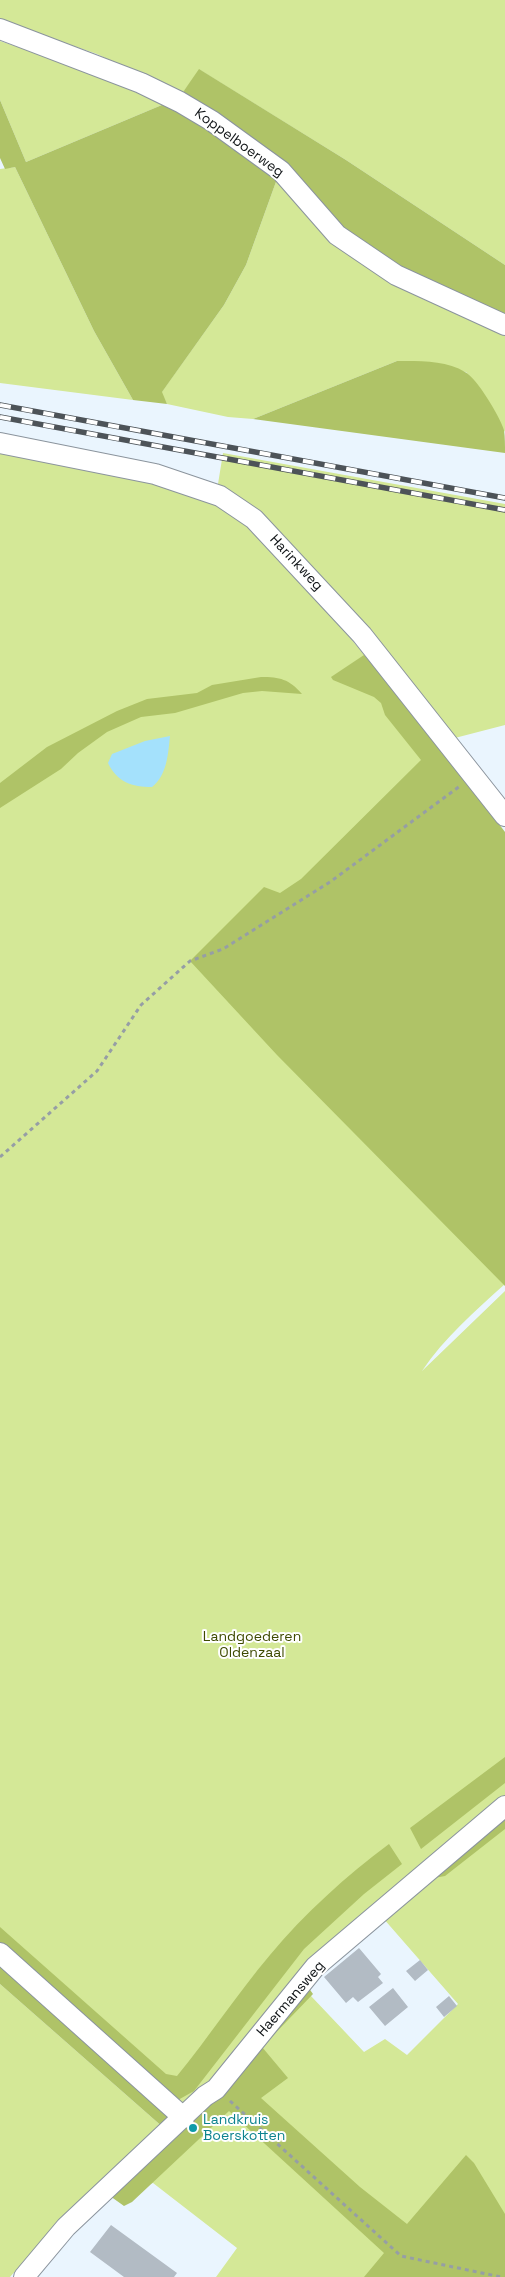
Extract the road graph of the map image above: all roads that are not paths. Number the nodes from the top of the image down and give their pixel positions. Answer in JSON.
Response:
{"nodes":[{"id":1,"x":0,"y":29,"type":"edge"},
{"id":2,"x":505,"y":326,"type":"edge"},
{"id":3,"x":0,"y":443,"type":"edge"},
{"id":4,"x":505,"y":816,"type":"edge"},
{"id":5,"x":505,"y":1806,"type":"edge"},
{"id":6,"x":0,"y":1953,"type":"edge"},
{"id":7,"x":184,"y":2118,"type":"junction"},
{"id":8,"x":24,"y":2277,"type":"edge"}],
"edges":[{"from":1,"to":2,"type":"street","name":"Koppelboerweg"},
{"from":3,"to":4,"type":"street","name":"Harinkweg"},
{"from":5,"to":7,"type":"street","name":"Haermansweg"},
{"from":6,"to":7,"type":"street"},
{"from":7,"to":8,"type":"street","name":"Haermansweg"}]}
